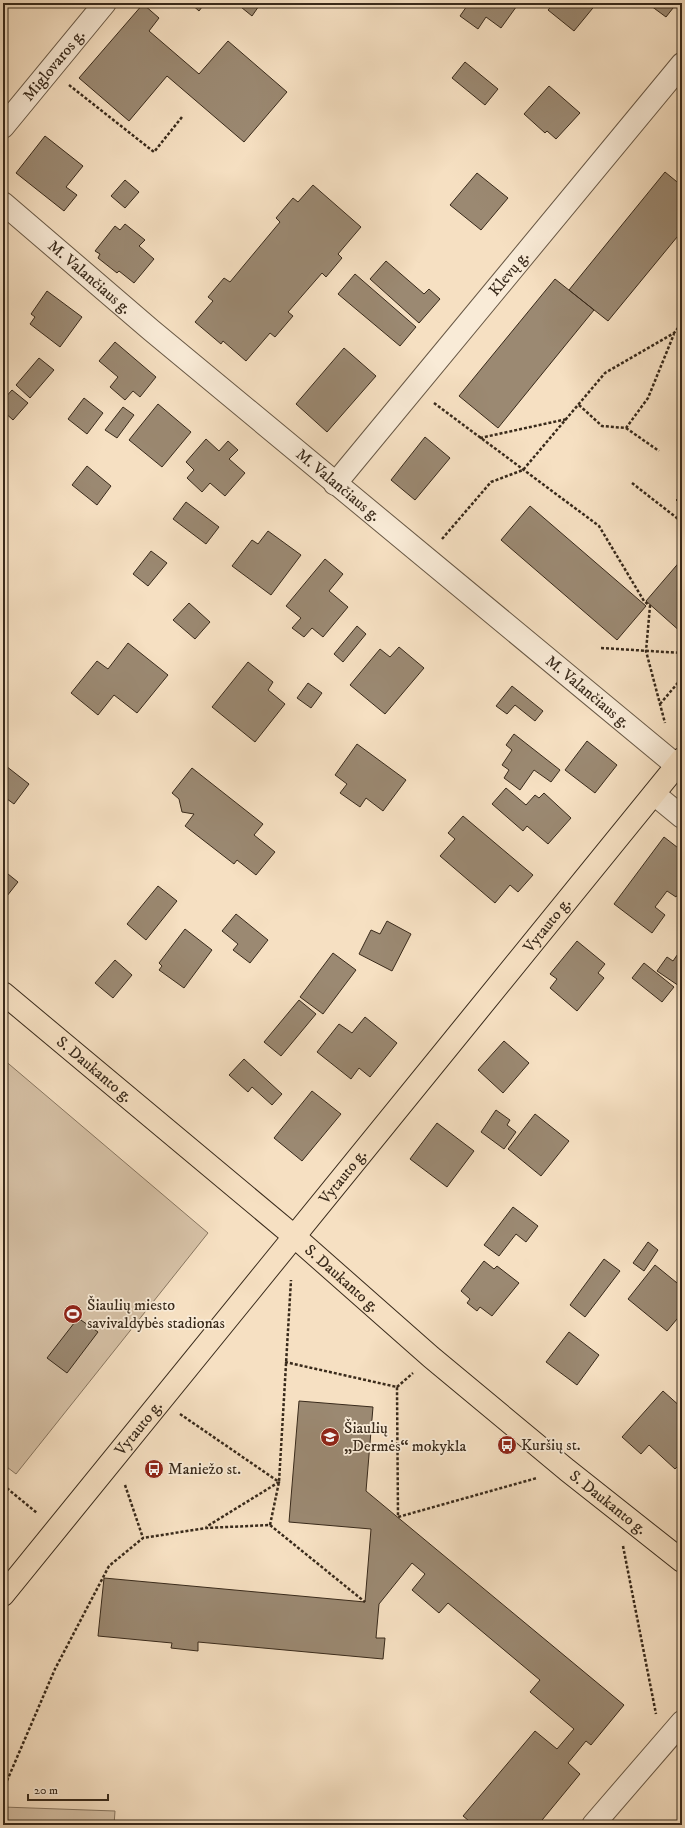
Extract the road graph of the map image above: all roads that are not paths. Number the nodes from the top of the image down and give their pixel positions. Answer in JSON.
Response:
{"nodes":[{"id":1,"x":105,"y":3,"type":"edge"},
{"id":2,"x":682,"y":64,"type":"edge"},
{"id":3,"x":3,"y":127,"type":"edge"},
{"id":4,"x":3,"y":203,"type":"edge"},
{"id":5,"x":335,"y":484,"type":"junction"},
{"id":6,"x":679,"y":762,"type":"edge"},
{"id":7,"x":654,"y":794,"type":"junction"},
{"id":8,"x":682,"y":817,"type":"edge"},
{"id":9,"x":3,"y":993,"type":"edge"},
{"id":10,"x":295,"y":1237,"type":"junction"},
{"id":11,"x":682,"y":1561,"type":"edge"},
{"id":12,"x":3,"y":1595,"type":"edge"},
{"id":13,"x":682,"y":1722,"type":"edge"},
{"id":14,"x":593,"y":1825,"type":"edge"}],
"edges":[{"from":1,"to":3,"type":"street","name":"Miglovaros g."},
{"from":2,"to":5,"type":"street","name":"Klevų g."},
{"from":4,"to":5,"type":"street","name":"M. Valančiaus g."},
{"from":5,"to":6,"type":"street","name":"M. Valančiaus g."},
{"from":6,"to":7,"type":"main road","name":"Vytauto g."},
{"from":7,"to":8,"type":"street"},
{"from":7,"to":10,"type":"main road","name":"Vytauto g."},
{"from":9,"to":10,"type":"main road","name":"S. Daukanto g."},
{"from":10,"to":11,"type":"main road","name":"S. Daukanto g."},
{"from":10,"to":12,"type":"main road","name":"Vytauto g."},
{"from":13,"to":14,"type":"street"}]}
